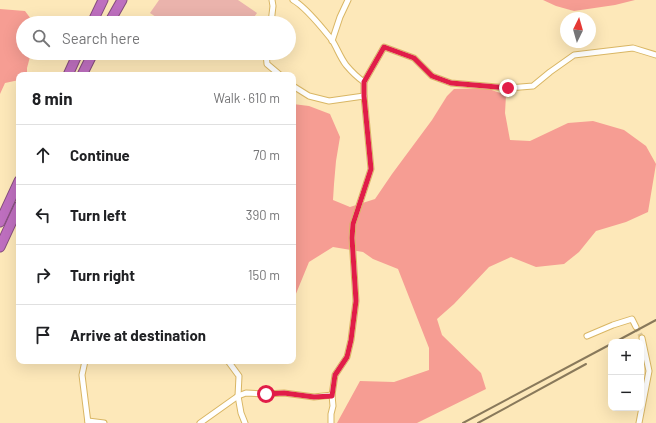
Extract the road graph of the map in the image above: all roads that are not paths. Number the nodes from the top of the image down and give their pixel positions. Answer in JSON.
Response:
{"nodes":[{"id":1,"x":103,"y":0,"type":"edge"},
{"id":2,"x":122,"y":0,"type":"edge"},
{"id":3,"x":272,"y":0,"type":"edge"},
{"id":4,"x":293,"y":0,"type":"edge"},
{"id":5,"x":348,"y":0,"type":"edge"},
{"id":6,"x":95,"y":16,"type":"edge"},
{"id":7,"x":113,"y":16,"type":"edge"},
{"id":8,"x":272,"y":16,"type":"edge"},
{"id":9,"x":332,"y":40,"type":"junction"},
{"id":10,"x":656,"y":55,"type":"edge"},
{"id":11,"x":75,"y":60,"type":"edge"},
{"id":12,"x":90,"y":60,"type":"edge"},
{"id":13,"x":266,"y":60,"type":"edge"},
{"id":14,"x":69,"y":72,"type":"edge"},
{"id":15,"x":84,"y":72,"type":"edge"},
{"id":16,"x":276,"y":72,"type":"edge"},
{"id":17,"x":364,"y":82,"type":"junction"},
{"id":18,"x":296,"y":88,"type":"edge"},
{"id":19,"x":364,"y":96,"type":"junction"},
{"id":20,"x":16,"y":187,"type":"edge"},
{"id":21,"x":16,"y":212,"type":"edge"},
{"id":22,"x":0,"y":222,"type":"edge"},
{"id":23,"x":0,"y":247,"type":"edge"},
{"id":24,"x":636,"y":327,"type":"tunnel mouth"},
{"id":25,"x":587,"y":336,"type":"dead end"},
{"id":26,"x":642,"y":338,"type":"tunnel mouth"},
{"id":27,"x":84,"y":364,"type":"edge"},
{"id":28,"x":230,"y":364,"type":"edge"},
{"id":29,"x":238,"y":396,"type":"junction"},
{"id":30,"x":332,"y":396,"type":"junction"},
{"id":31,"x":88,"y":422,"type":"edge"},
{"id":32,"x":104,"y":423,"type":"edge"},
{"id":33,"x":200,"y":423,"type":"edge"},
{"id":34,"x":245,"y":423,"type":"edge"},
{"id":35,"x":331,"y":423,"type":"edge"},
{"id":36,"x":639,"y":423,"type":"edge"}],
"edges":[{"from":1,"to":6,"type":"highway"},
{"from":2,"to":7,"type":"highway"},
{"from":3,"to":8,"type":"street"},
{"from":4,"to":9,"type":"street"},
{"from":5,"to":9,"type":"street"},
{"from":9,"to":17,"type":"street"},
{"from":10,"to":17,"type":"street"},
{"from":11,"to":14,"type":"highway"},
{"from":12,"to":15,"type":"highway"},
{"from":13,"to":16,"type":"street"},
{"from":17,"to":19,"type":"street"},
{"from":18,"to":19,"type":"street"},
{"from":19,"to":30,"type":"street"},
{"from":20,"to":22,"type":"highway"},
{"from":21,"to":23,"type":"highway"},
{"from":24,"to":25,"type":"street"},
{"from":26,"to":36,"type":"street"},
{"from":27,"to":31,"type":"street"},
{"from":28,"to":29,"type":"street"},
{"from":29,"to":30,"type":"street"},
{"from":29,"to":33,"type":"street"},
{"from":29,"to":34,"type":"street"},
{"from":30,"to":35,"type":"street"},
{"from":31,"to":32,"type":"street"}]}
